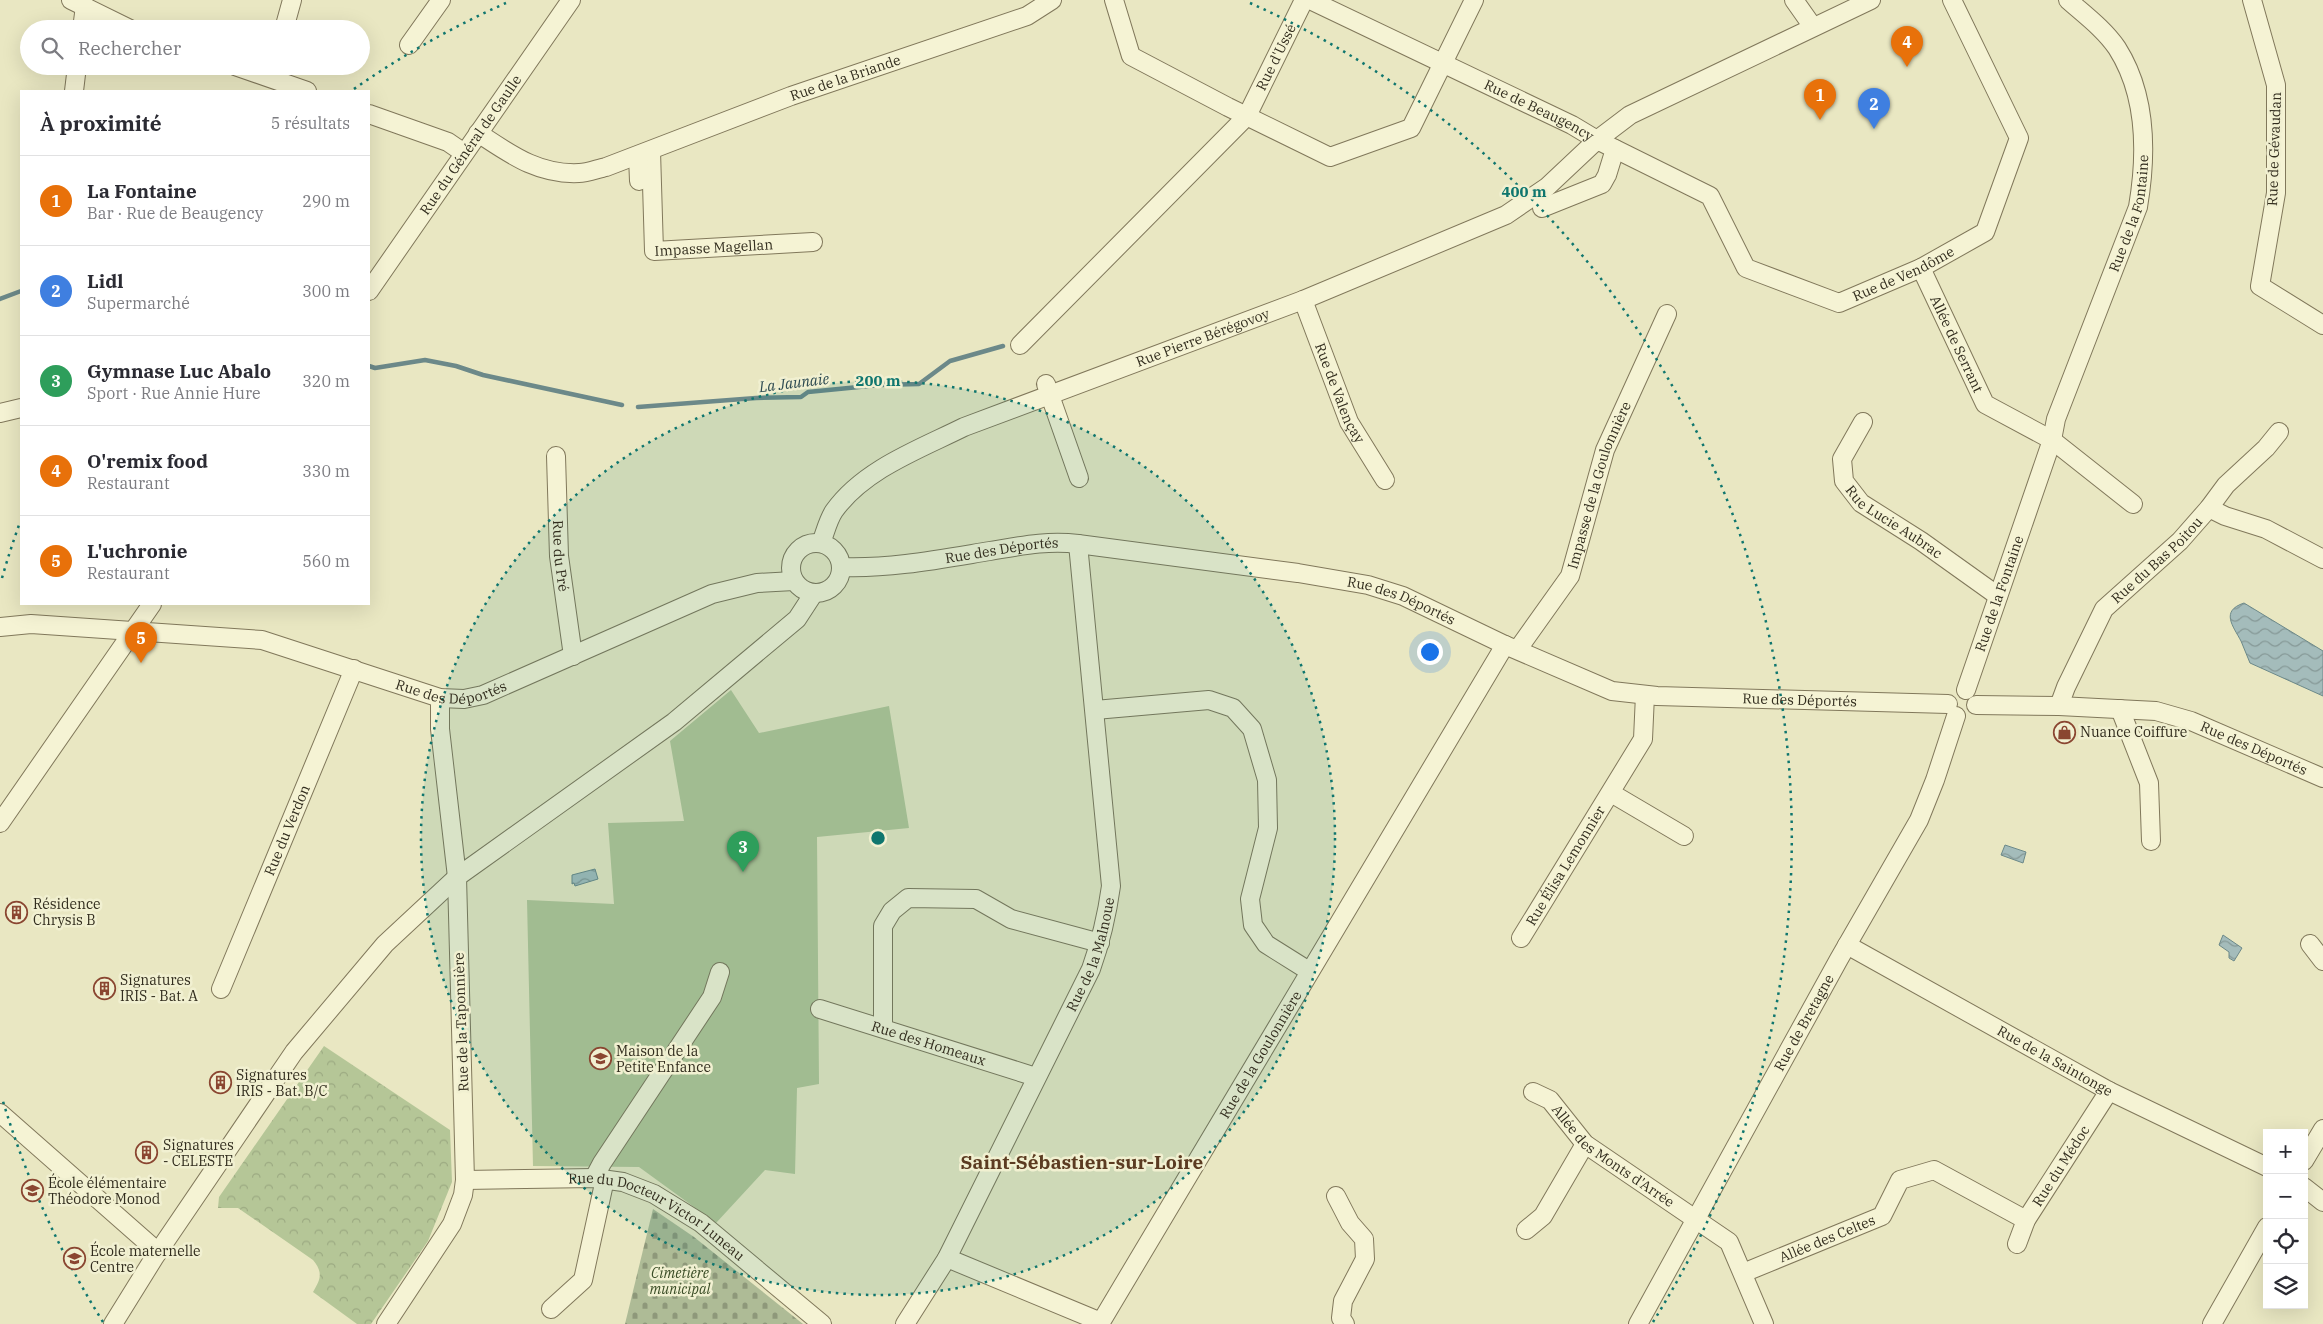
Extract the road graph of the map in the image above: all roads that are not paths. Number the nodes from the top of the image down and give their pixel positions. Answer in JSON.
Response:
{"nodes":[{"id":1,"x":292,"y":0,"type":"edge"},
{"id":2,"x":441,"y":0,"type":"edge"},
{"id":3,"x":571,"y":0,"type":"edge"},
{"id":4,"x":1052,"y":0,"type":"edge"},
{"id":5,"x":1114,"y":0,"type":"edge"},
{"id":6,"x":1304,"y":0,"type":"edge"},
{"id":7,"x":1310,"y":0,"type":"edge"},
{"id":8,"x":1474,"y":0,"type":"edge"},
{"id":9,"x":1794,"y":0,"type":"edge"},
{"id":10,"x":1871,"y":0,"type":"edge"},
{"id":11,"x":1952,"y":0,"type":"edge"},
{"id":12,"x":2068,"y":0,"type":"edge"},
{"id":13,"x":2252,"y":0,"type":"edge"},
{"id":14,"x":78,"y":3,"type":"edge"},
{"id":15,"x":81,"y":20,"type":"edge"},
{"id":16,"x":112,"y":20,"type":"edge"},
{"id":17,"x":286,"y":20,"type":"edge"},
{"id":18,"x":1813,"y":27,"type":"junction"},
{"id":19,"x":410,"y":45,"type":"dead end"},
{"id":20,"x":1444,"y":64,"type":"junction"},
{"id":21,"x":76,"y":75,"type":"edge"},
{"id":22,"x":276,"y":75,"type":"edge"},
{"id":23,"x":74,"y":90,"type":"edge"},
{"id":24,"x":305,"y":90,"type":"edge"},
{"id":25,"x":370,"y":114,"type":"edge"},
{"id":26,"x":1247,"y":116,"type":"junction"},
{"id":27,"x":478,"y":134,"type":"junction"},
{"id":28,"x":1598,"y":140,"type":"junction"},
{"id":29,"x":1615,"y":149,"type":"junction"},
{"id":30,"x":464,"y":153,"type":"junction"},
{"id":31,"x":645,"y":153,"type":"junction"},
{"id":32,"x":639,"y":181,"type":"dead end"},
{"id":33,"x":1542,"y":208,"type":"dead end"},
{"id":34,"x":813,"y":242,"type":"dead end"},
{"id":35,"x":1921,"y":268,"type":"junction"},
{"id":36,"x":370,"y":290,"type":"edge"},
{"id":37,"x":1303,"y":300,"type":"junction"},
{"id":38,"x":1667,"y":314,"type":"dead end"},
{"id":39,"x":2323,"y":325,"type":"edge"},
{"id":40,"x":1020,"y":345,"type":"dead end"},
{"id":41,"x":1048,"y":389,"type":"junction"},
{"id":42,"x":20,"y":408,"type":"edge"},
{"id":43,"x":0,"y":413,"type":"edge"},
{"id":44,"x":1863,"y":422,"type":"dead end"},
{"id":45,"x":2279,"y":432,"type":"dead end"},
{"id":46,"x":2052,"y":440,"type":"junction"},
{"id":47,"x":556,"y":456,"type":"dead end"},
{"id":48,"x":1079,"y":478,"type":"dead end"},
{"id":49,"x":1385,"y":480,"type":"dead end"},
{"id":50,"x":2133,"y":504,"type":"dead end"},
{"id":51,"x":2209,"y":508,"type":"junction"},
{"id":52,"x":821,"y":543,"type":"junction"},
{"id":53,"x":1078,"y":544,"type":"junction"},
{"id":54,"x":2323,"y":559,"type":"edge"},
{"id":55,"x":791,"y":561,"type":"junction"},
{"id":56,"x":841,"y":567,"type":"junction"},
{"id":57,"x":794,"y":581,"type":"junction"},
{"id":58,"x":757,"y":583,"type":"junction"},
{"id":59,"x":814,"y":593,"type":"junction"},
{"id":60,"x":1998,"y":596,"type":"junction"},
{"id":61,"x":151,"y":605,"type":"edge"},
{"id":62,"x":0,"y":627,"type":"edge"},
{"id":63,"x":133,"y":632,"type":"junction"},
{"id":64,"x":1511,"y":647,"type":"junction"},
{"id":65,"x":573,"y":656,"type":"junction"},
{"id":66,"x":354,"y":669,"type":"junction"},
{"id":67,"x":1645,"y":695,"type":"junction"},
{"id":68,"x":440,"y":698,"type":"junction"},
{"id":69,"x":1971,"y":698,"type":"junction"},
{"id":70,"x":2059,"y":706,"type":"junction"},
{"id":71,"x":2120,"y":709,"type":"junction"},
{"id":72,"x":1095,"y":710,"type":"junction"},
{"id":73,"x":1952,"y":710,"type":"junction"},
{"id":74,"x":2323,"y":778,"type":"edge"},
{"id":75,"x":1610,"y":793,"type":"junction"},
{"id":76,"x":0,"y":823,"type":"edge"},
{"id":77,"x":1684,"y":836,"type":"dead end"},
{"id":78,"x":2151,"y":841,"type":"dead end"},
{"id":79,"x":457,"y":878,"type":"junction"},
{"id":80,"x":1522,"y":938,"type":"dead end"},
{"id":81,"x":1100,"y":943,"type":"junction"},
{"id":82,"x":2310,"y":944,"type":"dead end"},
{"id":83,"x":1847,"y":945,"type":"junction"},
{"id":84,"x":2323,"y":961,"type":"edge"},
{"id":85,"x":1309,"y":971,"type":"junction"},
{"id":86,"x":720,"y":972,"type":"dead end"},
{"id":87,"x":220,"y":989,"type":"dead end"},
{"id":88,"x":820,"y":1009,"type":"dead end"},
{"id":89,"x":884,"y":1028,"type":"junction"},
{"id":90,"x":1036,"y":1078,"type":"junction"},
{"id":91,"x":2109,"y":1091,"type":"junction"},
{"id":92,"x":1533,"y":1092,"type":"dead end"},
{"id":93,"x":0,"y":1113,"type":"edge"},
{"id":94,"x":2323,"y":1129,"type":"edge"},
{"id":95,"x":1584,"y":1144,"type":"junction"},
{"id":96,"x":2308,"y":1155,"type":"edge"},
{"id":97,"x":2263,"y":1165,"type":"edge"},
{"id":98,"x":599,"y":1179,"type":"junction"},
{"id":99,"x":465,"y":1180,"type":"junction"},
{"id":100,"x":2308,"y":1190,"type":"edge"},
{"id":101,"x":1336,"y":1196,"type":"dead end"},
{"id":102,"x":2323,"y":1202,"type":"edge"},
{"id":103,"x":1696,"y":1218,"type":"junction"},
{"id":104,"x":2026,"y":1220,"type":"junction"},
{"id":105,"x":1526,"y":1230,"type":"dead end"},
{"id":106,"x":2263,"y":1234,"type":"edge"},
{"id":107,"x":2017,"y":1244,"type":"dead end"},
{"id":108,"x":158,"y":1252,"type":"junction"},
{"id":109,"x":947,"y":1258,"type":"junction"},
{"id":110,"x":1743,"y":1273,"type":"junction"},
{"id":111,"x":551,"y":1309,"type":"dead end"},
{"id":112,"x":1103,"y":1323,"type":"edge"},
{"id":113,"x":113,"y":1324,"type":"edge"},
{"id":114,"x":386,"y":1324,"type":"edge"},
{"id":115,"x":822,"y":1324,"type":"edge"},
{"id":116,"x":905,"y":1324,"type":"edge"},
{"id":117,"x":1345,"y":1324,"type":"edge"},
{"id":118,"x":1638,"y":1324,"type":"edge"},
{"id":119,"x":1764,"y":1324,"type":"edge"},
{"id":120,"x":2212,"y":1324,"type":"edge"}],
"edges":[{"from":1,"to":17,"type":"street"},
{"from":2,"to":19,"type":"street"},
{"from":3,"to":27,"type":"street","name":"Rue du Général de Gaulle"},
{"from":4,"to":31,"type":"street","name":"Rue de la Briande"},
{"from":5,"to":26,"type":"street"},
{"from":6,"to":26,"type":"street","name":"Rue d'Ussé"},
{"from":7,"to":20,"type":"street","name":"Rue de Beaugency"},
{"from":8,"to":20,"type":"street"},
{"from":9,"to":18,"type":"street"},
{"from":10,"to":18,"type":"street","name":"Rue de Beaugency"},
{"from":11,"to":35,"type":"street","name":"Rue de Vendôme"},
{"from":12,"to":46,"type":"street","name":"Rue de la Fontaine"},
{"from":13,"to":39,"type":"street","name":"Rue de Gévaudan"},
{"from":14,"to":15,"type":"street"},
{"from":14,"to":16,"type":"street"},
{"from":18,"to":28,"type":"street","name":"Rue de Beaugency"},
{"from":20,"to":26,"type":"street"},
{"from":20,"to":28,"type":"street","name":"Rue de Beaugency"},
{"from":21,"to":23,"type":"street"},
{"from":22,"to":24,"type":"street"},
{"from":25,"to":30,"type":"street"},
{"from":26,"to":40,"type":"street","name":"Rue d'Ussé"},
{"from":27,"to":30,"type":"street","name":"Rue du Général de Gaulle"},
{"from":27,"to":31,"type":"street","name":"Rue de la Briande"},
{"from":28,"to":29,"type":"street","name":"Rue de Vendôme"},
{"from":28,"to":37,"type":"street","name":"Rue Pierre Bérégovoy"},
{"from":29,"to":33,"type":"street"},
{"from":29,"to":35,"type":"street","name":"Rue de Vendôme"},
{"from":30,"to":36,"type":"street","name":"Rue du Général de Gaulle"},
{"from":31,"to":32,"type":"street"},
{"from":31,"to":34,"type":"street","name":"Impasse Magellan"},
{"from":35,"to":46,"type":"street","name":"Allée de Serrant"},
{"from":37,"to":41,"type":"street","name":"Rue Pierre Bérégovoy"},
{"from":37,"to":49,"type":"street","name":"Rue de Valençay"},
{"from":38,"to":64,"type":"street","name":"Impasse de la Goulonnière"},
{"from":41,"to":48,"type":"street"},
{"from":41,"to":52,"type":"street","name":"Rue Pierre Bérégovoy"},
{"from":42,"to":43,"type":"street"},
{"from":44,"to":60,"type":"street","name":"Rue Lucie Aubrac"},
{"from":45,"to":51,"type":"street","name":"Rue du Bas Poitou"},
{"from":46,"to":50,"type":"street"},
{"from":46,"to":60,"type":"street","name":"Rue de la Fontaine"},
{"from":47,"to":65,"type":"street","name":"Rue du Pré"},
{"from":51,"to":54,"type":"street"},
{"from":51,"to":70,"type":"street","name":"Rue du Bas Poitou"},
{"from":52,"to":55,"type":"street"},
{"from":52,"to":56,"type":"street"},
{"from":53,"to":56,"type":"street","name":"Rue des Déportés"},
{"from":53,"to":64,"type":"street","name":"Rue des Déportés"},
{"from":53,"to":72,"type":"street","name":"Rue de la Malnoue"},
{"from":55,"to":57,"type":"street"},
{"from":55,"to":58,"type":"street","name":"Rue des Déportés"},
{"from":56,"to":59,"type":"street"},
{"from":57,"to":58,"type":"street","name":"Rue des Déportés"},
{"from":57,"to":59,"type":"street"},
{"from":58,"to":65,"type":"street","name":"Rue des Déportés"},
{"from":59,"to":79,"type":"street"},
{"from":60,"to":69,"type":"street","name":"Rue de la Fontaine"},
{"from":61,"to":63,"type":"street"},
{"from":62,"to":63,"type":"street","name":"Rue des Déportés"},
{"from":63,"to":66,"type":"street","name":"Rue des Déportés"},
{"from":63,"to":76,"type":"street"},
{"from":64,"to":67,"type":"street","name":"Rue des Déportés"},
{"from":64,"to":85,"type":"street","name":"Rue de la Goulonnière"},
{"from":65,"to":68,"type":"street","name":"Rue des Déportés"},
{"from":66,"to":68,"type":"street","name":"Rue des Déportés"},
{"from":66,"to":87,"type":"street","name":"Rue du Verdon"},
{"from":67,"to":73,"type":"street","name":"Rue des Déportés"},
{"from":67,"to":75,"type":"street","name":"Rue Élisa Lemonnier"},
{"from":68,"to":79,"type":"street","name":"Rue de la Taponnière"},
{"from":69,"to":70,"type":"street","name":"Rue des Déportés"},
{"from":69,"to":73,"type":"street"},
{"from":69,"to":73,"type":"street"},
{"from":70,"to":71,"type":"street","name":"Rue des Déportés"},
{"from":71,"to":74,"type":"street","name":"Rue des Déportés"},
{"from":71,"to":78,"type":"street"},
{"from":72,"to":81,"type":"street","name":"Rue de la Malnoue"},
{"from":72,"to":85,"type":"street"},
{"from":73,"to":83,"type":"street","name":"Rue de Bretagne"},
{"from":75,"to":77,"type":"street","name":"Rue Élisa Lemonnier"},
{"from":75,"to":80,"type":"street","name":"Rue Élisa Lemonnier"},
{"from":79,"to":99,"type":"street","name":"Rue de la Taponnière"},
{"from":79,"to":108,"type":"street"},
{"from":81,"to":89,"type":"street"},
{"from":81,"to":90,"type":"street","name":"Rue de la Malnoue"},
{"from":82,"to":84,"type":"street"},
{"from":83,"to":91,"type":"street","name":"Rue de la Saintonge"},
{"from":83,"to":103,"type":"street","name":"Rue de Bretagne"},
{"from":85,"to":112,"type":"street","name":"Rue de la Goulonnière"},
{"from":86,"to":98,"type":"street"},
{"from":88,"to":89,"type":"street","name":"Rue des Homeaux"},
{"from":89,"to":90,"type":"street","name":"Rue des Homeaux"},
{"from":90,"to":109,"type":"street","name":"Rue de la Malnoue"},
{"from":91,"to":97,"type":"street","name":"Rue de la Saintonge"},
{"from":91,"to":104,"type":"street","name":"Rue du Médoc"},
{"from":92,"to":95,"type":"street","name":"Allée des Monts d'Arrée"},
{"from":93,"to":108,"type":"street"},
{"from":94,"to":96,"type":"street"},
{"from":95,"to":103,"type":"street","name":"Allée des Monts d'Arrée"},
{"from":95,"to":105,"type":"street"},
{"from":98,"to":99,"type":"street","name":"Rue du Docteur Victor Luneau"},
{"from":98,"to":111,"type":"street"},
{"from":98,"to":115,"type":"street","name":"Rue du Docteur Victor Luneau"},
{"from":99,"to":114,"type":"street","name":"Rue de la Taponnière"},
{"from":100,"to":102,"type":"street"},
{"from":101,"to":117,"type":"street"},
{"from":103,"to":110,"type":"street","name":"Allée des Monts d'Arrée"},
{"from":103,"to":118,"type":"street","name":"Rue de Bretagne"},
{"from":104,"to":107,"type":"street","name":"Rue du Médoc"},
{"from":104,"to":110,"type":"street","name":"Allée des Celtes"},
{"from":106,"to":120,"type":"street"},
{"from":108,"to":113,"type":"street"},
{"from":109,"to":112,"type":"street","name":"Rue de la Goulonnière"},
{"from":109,"to":116,"type":"street","name":"Rue de la Malnoue"},
{"from":110,"to":119,"type":"street","name":"Allée des Monts d'Arrée"}]}
